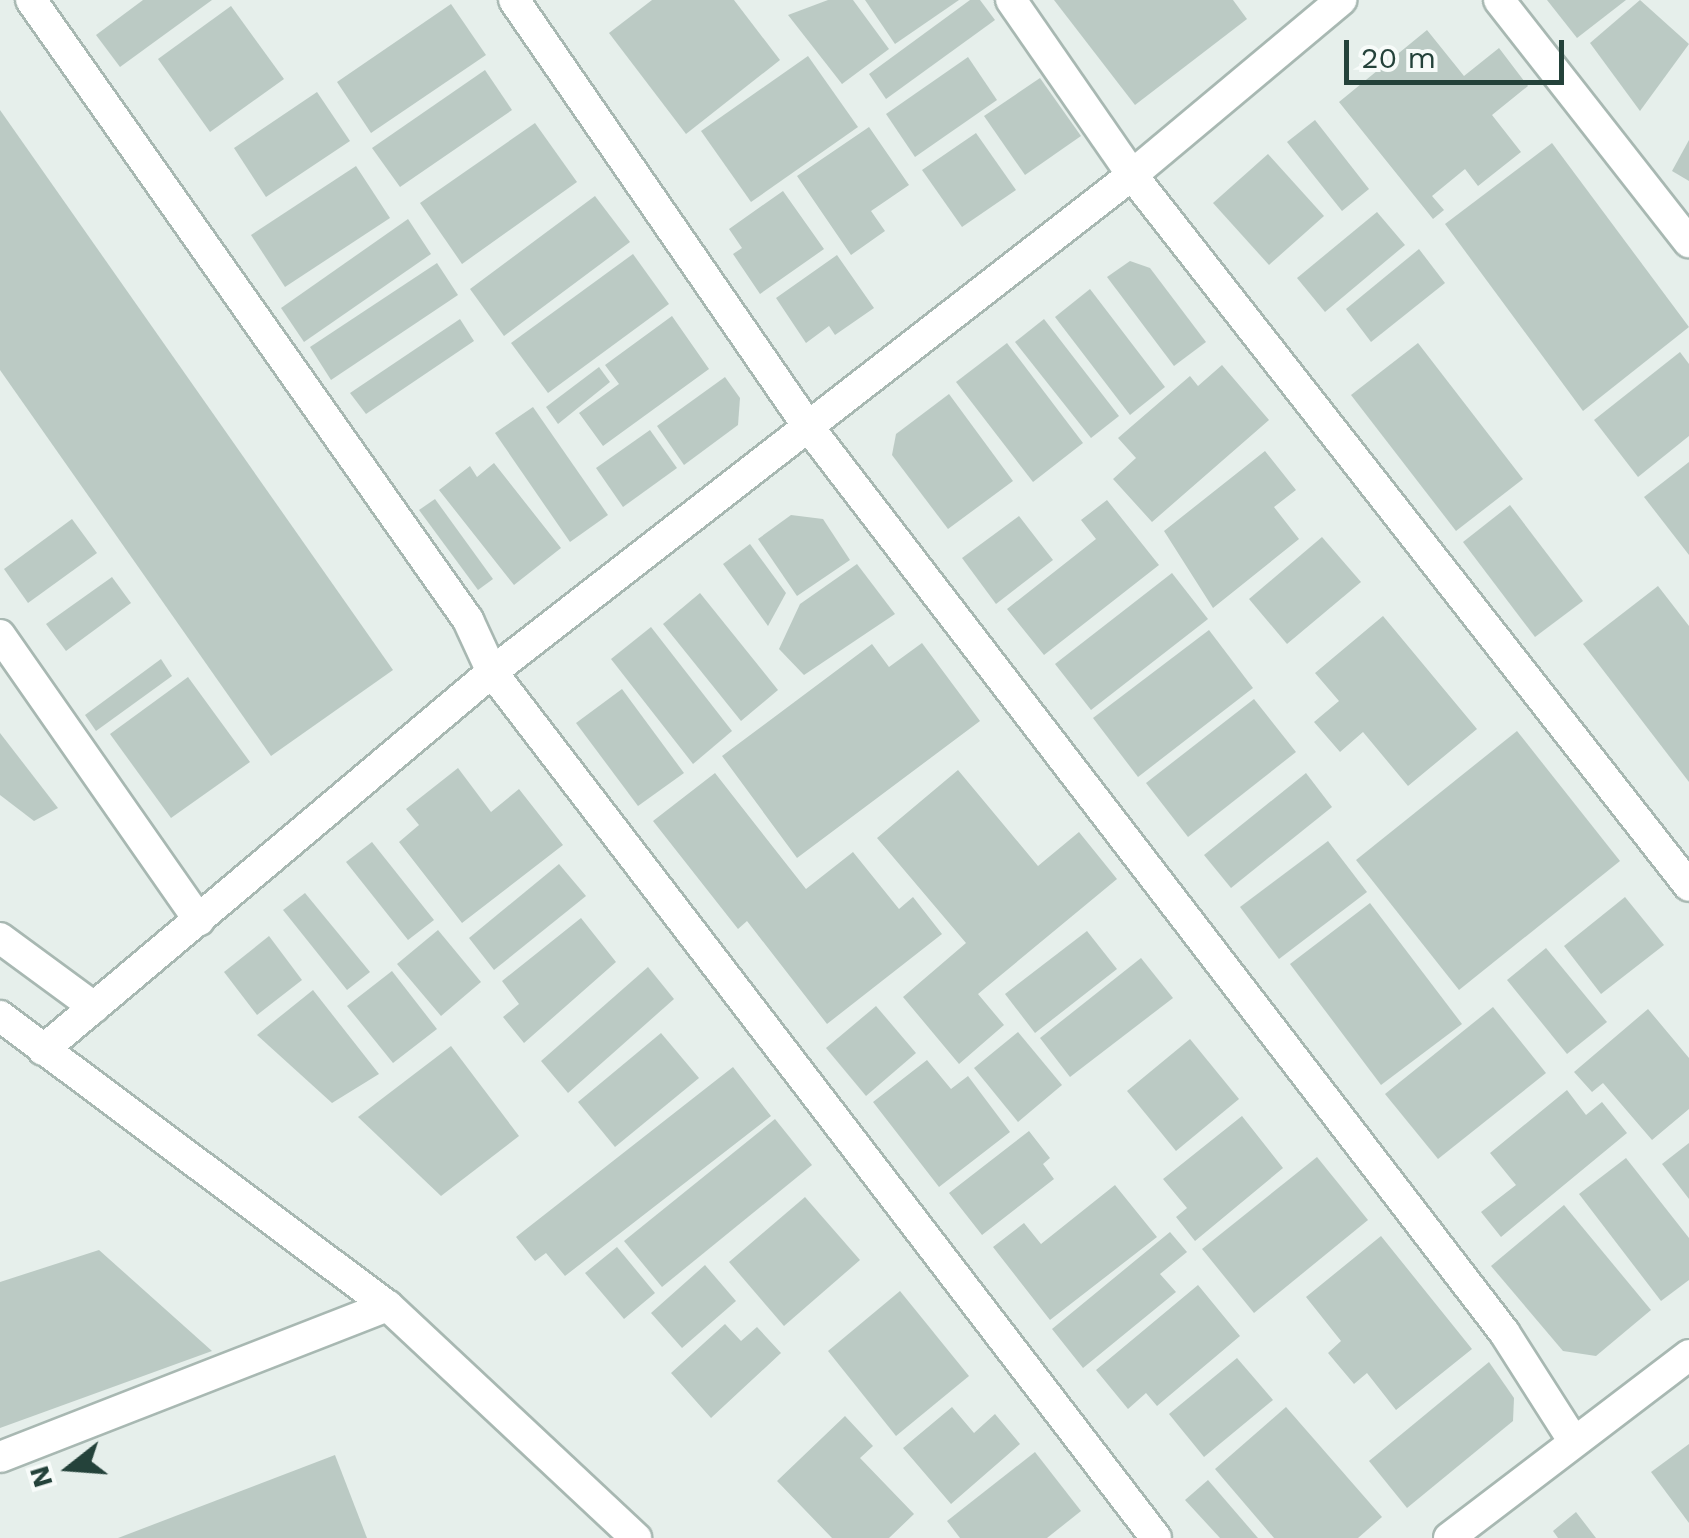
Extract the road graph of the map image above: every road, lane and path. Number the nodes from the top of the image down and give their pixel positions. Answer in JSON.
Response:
{"nodes":[{"id":1,"x":31,"y":0,"type":"edge"},
{"id":2,"x":514,"y":0,"type":"edge"},
{"id":3,"x":1011,"y":0,"type":"edge"},
{"id":4,"x":1341,"y":0,"type":"edge"},
{"id":5,"x":1499,"y":0,"type":"edge"},
{"id":6,"x":1132,"y":174,"type":"junction"},
{"id":7,"x":1689,"y":242,"type":"edge"},
{"id":8,"x":807,"y":425,"type":"junction"},
{"id":9,"x":0,"y":636,"type":"edge"},
{"id":10,"x":492,"y":672,"type":"junction"},
{"id":11,"x":1689,"y":886,"type":"edge"},
{"id":12,"x":199,"y":920,"type":"junction"},
{"id":13,"x":0,"y":938,"type":"edge"},
{"id":14,"x":94,"y":1008,"type":"junction"},
{"id":15,"x":0,"y":1016,"type":"edge"},
{"id":16,"x":42,"y":1050,"type":"junction"},
{"id":17,"x":388,"y":1306,"type":"junction"},
{"id":18,"x":1689,"y":1355,"type":"edge"},
{"id":19,"x":1574,"y":1442,"type":"junction"},
{"id":20,"x":0,"y":1456,"type":"edge"},
{"id":21,"x":636,"y":1538,"type":"edge"},
{"id":22,"x":1156,"y":1538,"type":"edge"},
{"id":23,"x":1450,"y":1538,"type":"edge"}],
"edges":[{"from":1,"to":10,"type":"street"},
{"from":2,"to":8,"type":"street"},
{"from":3,"to":6,"type":"street"},
{"from":4,"to":6,"type":"street"},
{"from":5,"to":7,"type":"street"},
{"from":6,"to":8,"type":"street"},
{"from":6,"to":11,"type":"street"},
{"from":8,"to":10,"type":"street"},
{"from":8,"to":19,"type":"street"},
{"from":9,"to":12,"type":"street"},
{"from":10,"to":12,"type":"street"},
{"from":10,"to":22,"type":"street"},
{"from":12,"to":14,"type":"street"},
{"from":13,"to":14,"type":"street"},
{"from":14,"to":16,"type":"street"},
{"from":15,"to":16,"type":"street"},
{"from":16,"to":17,"type":"street"},
{"from":17,"to":20,"type":"street"},
{"from":17,"to":21,"type":"street"},
{"from":18,"to":19,"type":"street"},
{"from":19,"to":23,"type":"street"}]}
